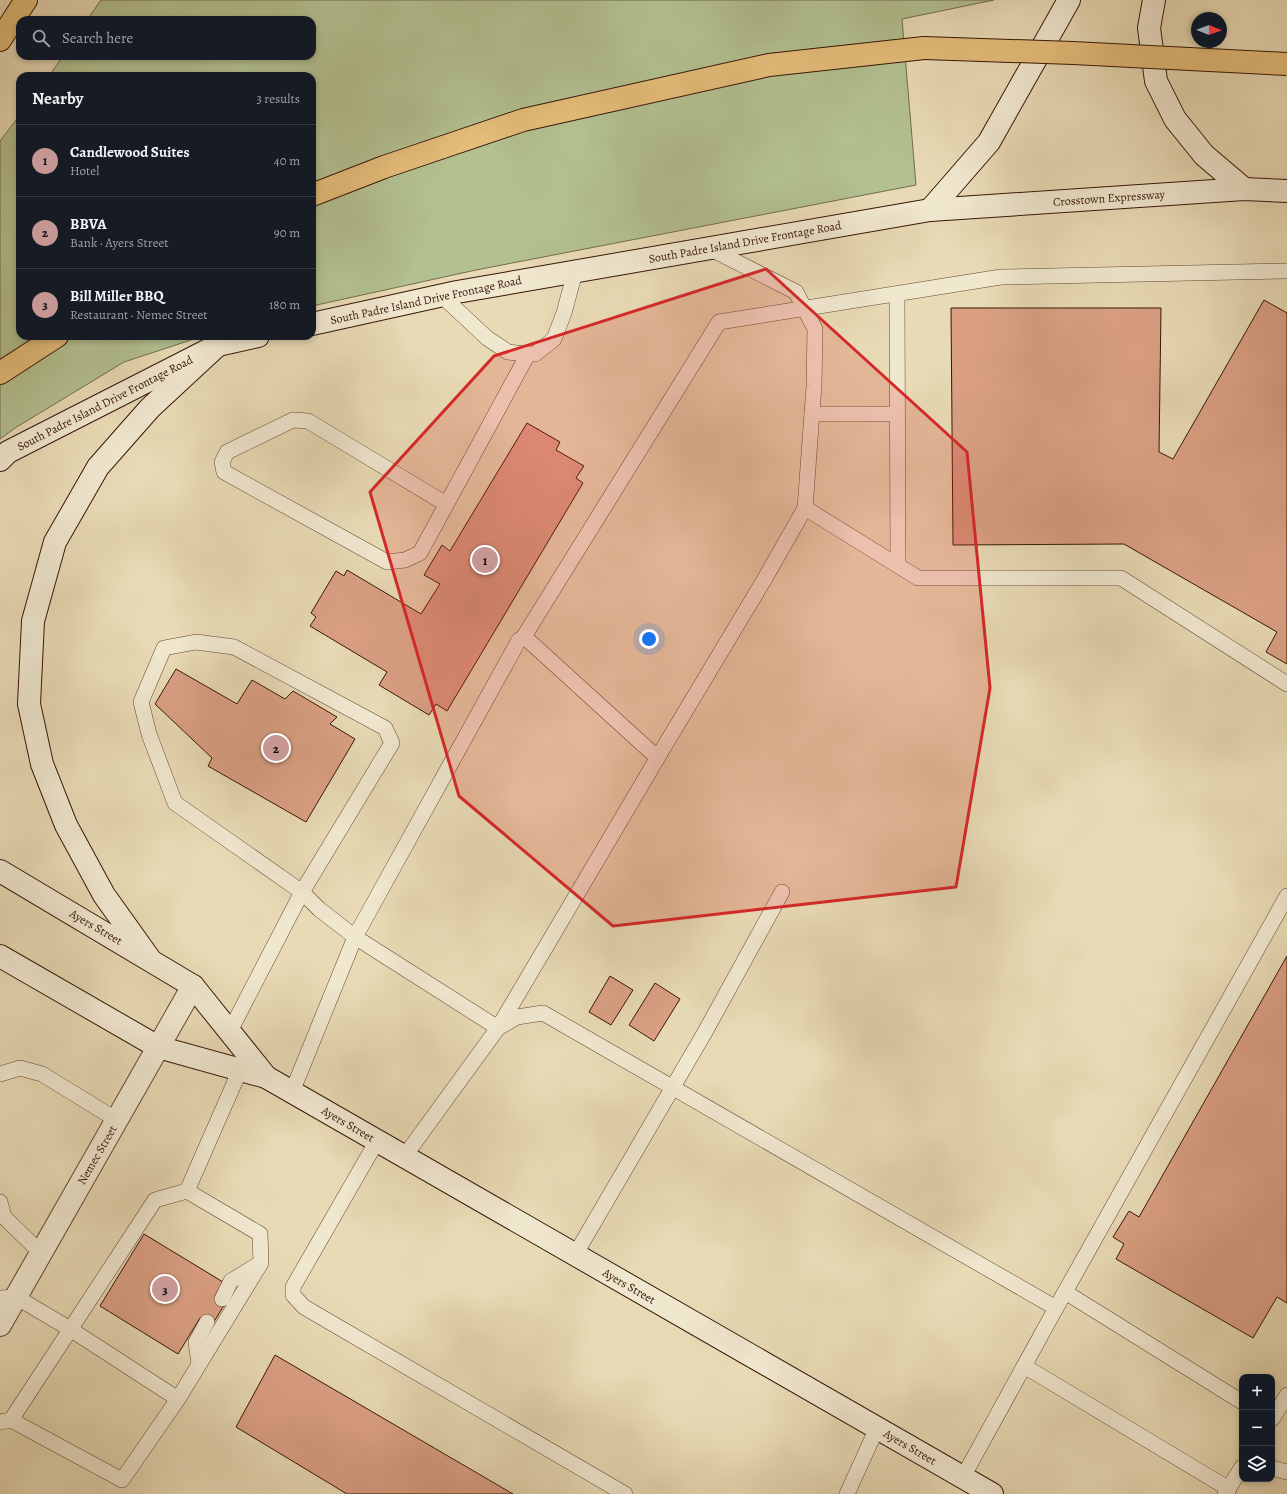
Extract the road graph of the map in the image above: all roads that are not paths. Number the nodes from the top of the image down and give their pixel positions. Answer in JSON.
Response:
{"nodes":[{"id":1,"x":26,"y":0,"type":"edge"},
{"id":2,"x":1069,"y":0,"type":"edge"},
{"id":3,"x":1154,"y":0,"type":"edge"},
{"id":4,"x":0,"y":40,"type":"edge"},
{"id":5,"x":1287,"y":64,"type":"edge"},
{"id":6,"x":1244,"y":189,"type":"junction"},
{"id":7,"x":1287,"y":191,"type":"edge"},
{"id":8,"x":316,"y":193,"type":"edge"},
{"id":9,"x":930,"y":210,"type":"junction"},
{"id":10,"x":709,"y":248,"type":"junction"},
{"id":11,"x":1287,"y":271,"type":"edge"},
{"id":12,"x":575,"y":272,"type":"junction"},
{"id":13,"x":897,"y":294,"type":"junction"},
{"id":14,"x":442,"y":295,"type":"junction"},
{"id":15,"x":806,"y":309,"type":"junction"},
{"id":16,"x":316,"y":323,"type":"edge"},
{"id":17,"x":51,"y":340,"type":"edge"},
{"id":18,"x":240,"y":340,"type":"edge"},
{"id":19,"x":218,"y":345,"type":"junction"},
{"id":20,"x":528,"y":354,"type":"junction"},
{"id":21,"x":0,"y":372,"type":"edge"},
{"id":22,"x":812,"y":414,"type":"junction"},
{"id":23,"x":897,"y":414,"type":"junction"},
{"id":24,"x":0,"y":460,"type":"edge"},
{"id":25,"x":446,"y":504,"type":"junction"},
{"id":26,"x":805,"y":508,"type":"junction"},
{"id":27,"x":898,"y":565,"type":"junction"},
{"id":28,"x":524,"y":638,"type":"junction"},
{"id":29,"x":1287,"y":684,"type":"edge"},
{"id":30,"x":658,"y":757,"type":"junction"},
{"id":31,"x":0,"y":871,"type":"edge"},
{"id":32,"x":302,"y":892,"type":"junction"},
{"id":33,"x":782,"y":892,"type":"dead end"},
{"id":34,"x":1287,"y":896,"type":"edge"},
{"id":35,"x":355,"y":937,"type":"junction"},
{"id":36,"x":0,"y":956,"type":"edge"},
{"id":37,"x":149,"y":958,"type":"junction"},
{"id":38,"x":193,"y":986,"type":"junction"},
{"id":39,"x":498,"y":1028,"type":"junction"},
{"id":40,"x":230,"y":1031,"type":"junction"},
{"id":41,"x":158,"y":1047,"type":"junction"},
{"id":42,"x":240,"y":1070,"type":"junction"},
{"id":43,"x":0,"y":1074,"type":"edge"},
{"id":44,"x":266,"y":1077,"type":"junction"},
{"id":45,"x":672,"y":1088,"type":"junction"},
{"id":46,"x":292,"y":1092,"type":"junction"},
{"id":47,"x":117,"y":1120,"type":"junction"},
{"id":48,"x":378,"y":1141,"type":"junction"},
{"id":49,"x":404,"y":1156,"type":"junction"},
{"id":50,"x":187,"y":1191,"type":"junction"},
{"id":51,"x":0,"y":1202,"type":"edge"},
{"id":52,"x":2,"y":1218,"type":"edge"},
{"id":53,"x":41,"y":1253,"type":"junction"},
{"id":54,"x":575,"y":1255,"type":"junction"},
{"id":55,"x":261,"y":1263,"type":"junction"},
{"id":56,"x":1065,"y":1292,"type":"junction"},
{"id":57,"x":8,"y":1298,"type":"edge"},
{"id":58,"x":222,"y":1299,"type":"dead end"},
{"id":59,"x":1056,"y":1308,"type":"junction"},
{"id":60,"x":207,"y":1322,"type":"dead end"},
{"id":61,"x":0,"y":1325,"type":"edge"},
{"id":62,"x":70,"y":1329,"type":"junction"},
{"id":63,"x":199,"y":1364,"type":"junction"},
{"id":64,"x":1024,"y":1366,"type":"junction"},
{"id":65,"x":1287,"y":1395,"type":"edge"},
{"id":66,"x":178,"y":1399,"type":"junction"},
{"id":67,"x":1239,"y":1400,"type":"edge"},
{"id":68,"x":1275,"y":1414,"type":"edge"},
{"id":69,"x":5,"y":1421,"type":"edge"},
{"id":70,"x":877,"y":1428,"type":"junction"},
{"id":71,"x":1275,"y":1469,"type":"edge"},
{"id":72,"x":1239,"y":1472,"type":"edge"},
{"id":73,"x":1287,"y":1472,"type":"edge"},
{"id":74,"x":963,"y":1477,"type":"junction"},
{"id":75,"x":1227,"y":1492,"type":"edge"},
{"id":76,"x":625,"y":1494,"type":"edge"},
{"id":77,"x":847,"y":1494,"type":"edge"},
{"id":78,"x":992,"y":1494,"type":"edge"}],
"edges":[{"from":1,"to":4,"type":"highway"},
{"from":2,"to":9,"type":"main road"},
{"from":3,"to":6,"type":"main road"},
{"from":5,"to":8,"type":"highway","bridge":true},
{"from":6,"to":7,"type":"main road","name":"Crosstown Expressway"},
{"from":6,"to":9,"type":"main road","name":"Crosstown Expressway"},
{"from":9,"to":10,"type":"main road","name":"South Padre Island Drive Frontage Road"},
{"from":10,"to":12,"type":"main road","name":"South Padre Island Drive Frontage Road"},
{"from":10,"to":15,"type":"lane"},
{"from":11,"to":13,"type":"lane"},
{"from":12,"to":14,"type":"main road","name":"South Padre Island Drive Frontage Road"},
{"from":12,"to":20,"type":"lane"},
{"from":13,"to":15,"type":"lane"},
{"from":13,"to":23,"type":"lane"},
{"from":14,"to":16,"type":"main road","name":"South Padre Island Drive Frontage Road"},
{"from":14,"to":20,"type":"lane"},
{"from":15,"to":22,"type":"lane"},
{"from":15,"to":28,"type":"lane"},
{"from":17,"to":21,"type":"highway"},
{"from":18,"to":19,"type":"main road","name":"South Padre Island Drive Frontage Road"},
{"from":19,"to":24,"type":"main road","name":"South Padre Island Drive Frontage Road"},
{"from":19,"to":37,"type":"main road"},
{"from":20,"to":25,"type":"lane"},
{"from":22,"to":23,"type":"lane"},
{"from":22,"to":26,"type":"lane"},
{"from":23,"to":27,"type":"lane"},
{"from":25,"to":25,"type":"lane"},
{"from":26,"to":27,"type":"lane"},
{"from":26,"to":30,"type":"lane"},
{"from":27,"to":29,"type":"lane"},
{"from":28,"to":30,"type":"lane"},
{"from":28,"to":35,"type":"lane"},
{"from":30,"to":39,"type":"lane"},
{"from":31,"to":37,"type":"main road","name":"Ayers Street"},
{"from":32,"to":32,"type":"lane"},
{"from":32,"to":35,"type":"lane"},
{"from":32,"to":40,"type":"lane"},
{"from":33,"to":45,"type":"lane"},
{"from":34,"to":56,"type":"lane"},
{"from":35,"to":39,"type":"lane"},
{"from":35,"to":46,"type":"lane"},
{"from":36,"to":41,"type":"main road","name":"Ayers Street"},
{"from":37,"to":38,"type":"main road","name":"Ayers Street"},
{"from":38,"to":40,"type":"main road","name":"Ayers Street"},
{"from":38,"to":41,"type":"main road","name":"Nemec Street"},
{"from":39,"to":45,"type":"lane"},
{"from":39,"to":49,"type":"lane"},
{"from":40,"to":44,"type":"main road","name":"Ayers Street"},
{"from":41,"to":42,"type":"main road","name":"Ayers Street"},
{"from":41,"to":47,"type":"main road","name":"Nemec Street"},
{"from":42,"to":44,"type":"main road","name":"Ayers Street"},
{"from":42,"to":50,"type":"lane"},
{"from":43,"to":47,"type":"lane"},
{"from":44,"to":46,"type":"main road","name":"Ayers Street"},
{"from":45,"to":54,"type":"lane"},
{"from":45,"to":59,"type":"lane"},
{"from":46,"to":48,"type":"main road","name":"Ayers Street"},
{"from":47,"to":53,"type":"main road","name":"Nemec Street"},
{"from":48,"to":49,"type":"main road","name":"Ayers Street"},
{"from":48,"to":76,"type":"lane"},
{"from":49,"to":54,"type":"main road","name":"Ayers Street"},
{"from":50,"to":55,"type":"lane"},
{"from":50,"to":62,"type":"lane"},
{"from":51,"to":52,"type":"lane"},
{"from":52,"to":53,"type":"lane"},
{"from":53,"to":57,"type":"main road","name":"Nemec Street"},
{"from":54,"to":70,"type":"main road","name":"Ayers Street"},
{"from":55,"to":58,"type":"lane"},
{"from":55,"to":63,"type":"lane"},
{"from":56,"to":59,"type":"lane"},
{"from":56,"to":67,"type":"lane"},
{"from":57,"to":61,"type":"main road","name":"Nemec Street"},
{"from":57,"to":62,"type":"lane"},
{"from":59,"to":64,"type":"lane"},
{"from":60,"to":63,"type":"lane"},
{"from":62,"to":66,"type":"lane"},
{"from":62,"to":69,"type":"lane"},
{"from":63,"to":66,"type":"lane"},
{"from":64,"to":74,"type":"lane"},
{"from":64,"to":75,"type":"lane"},
{"from":65,"to":68,"type":"lane"},
{"from":66,"to":69,"type":"lane"},
{"from":70,"to":74,"type":"main road","name":"Ayers Street"},
{"from":70,"to":77,"type":"lane"},
{"from":71,"to":73,"type":"lane"},
{"from":72,"to":75,"type":"lane"},
{"from":74,"to":78,"type":"main road","name":"Ayers Street"}]}
